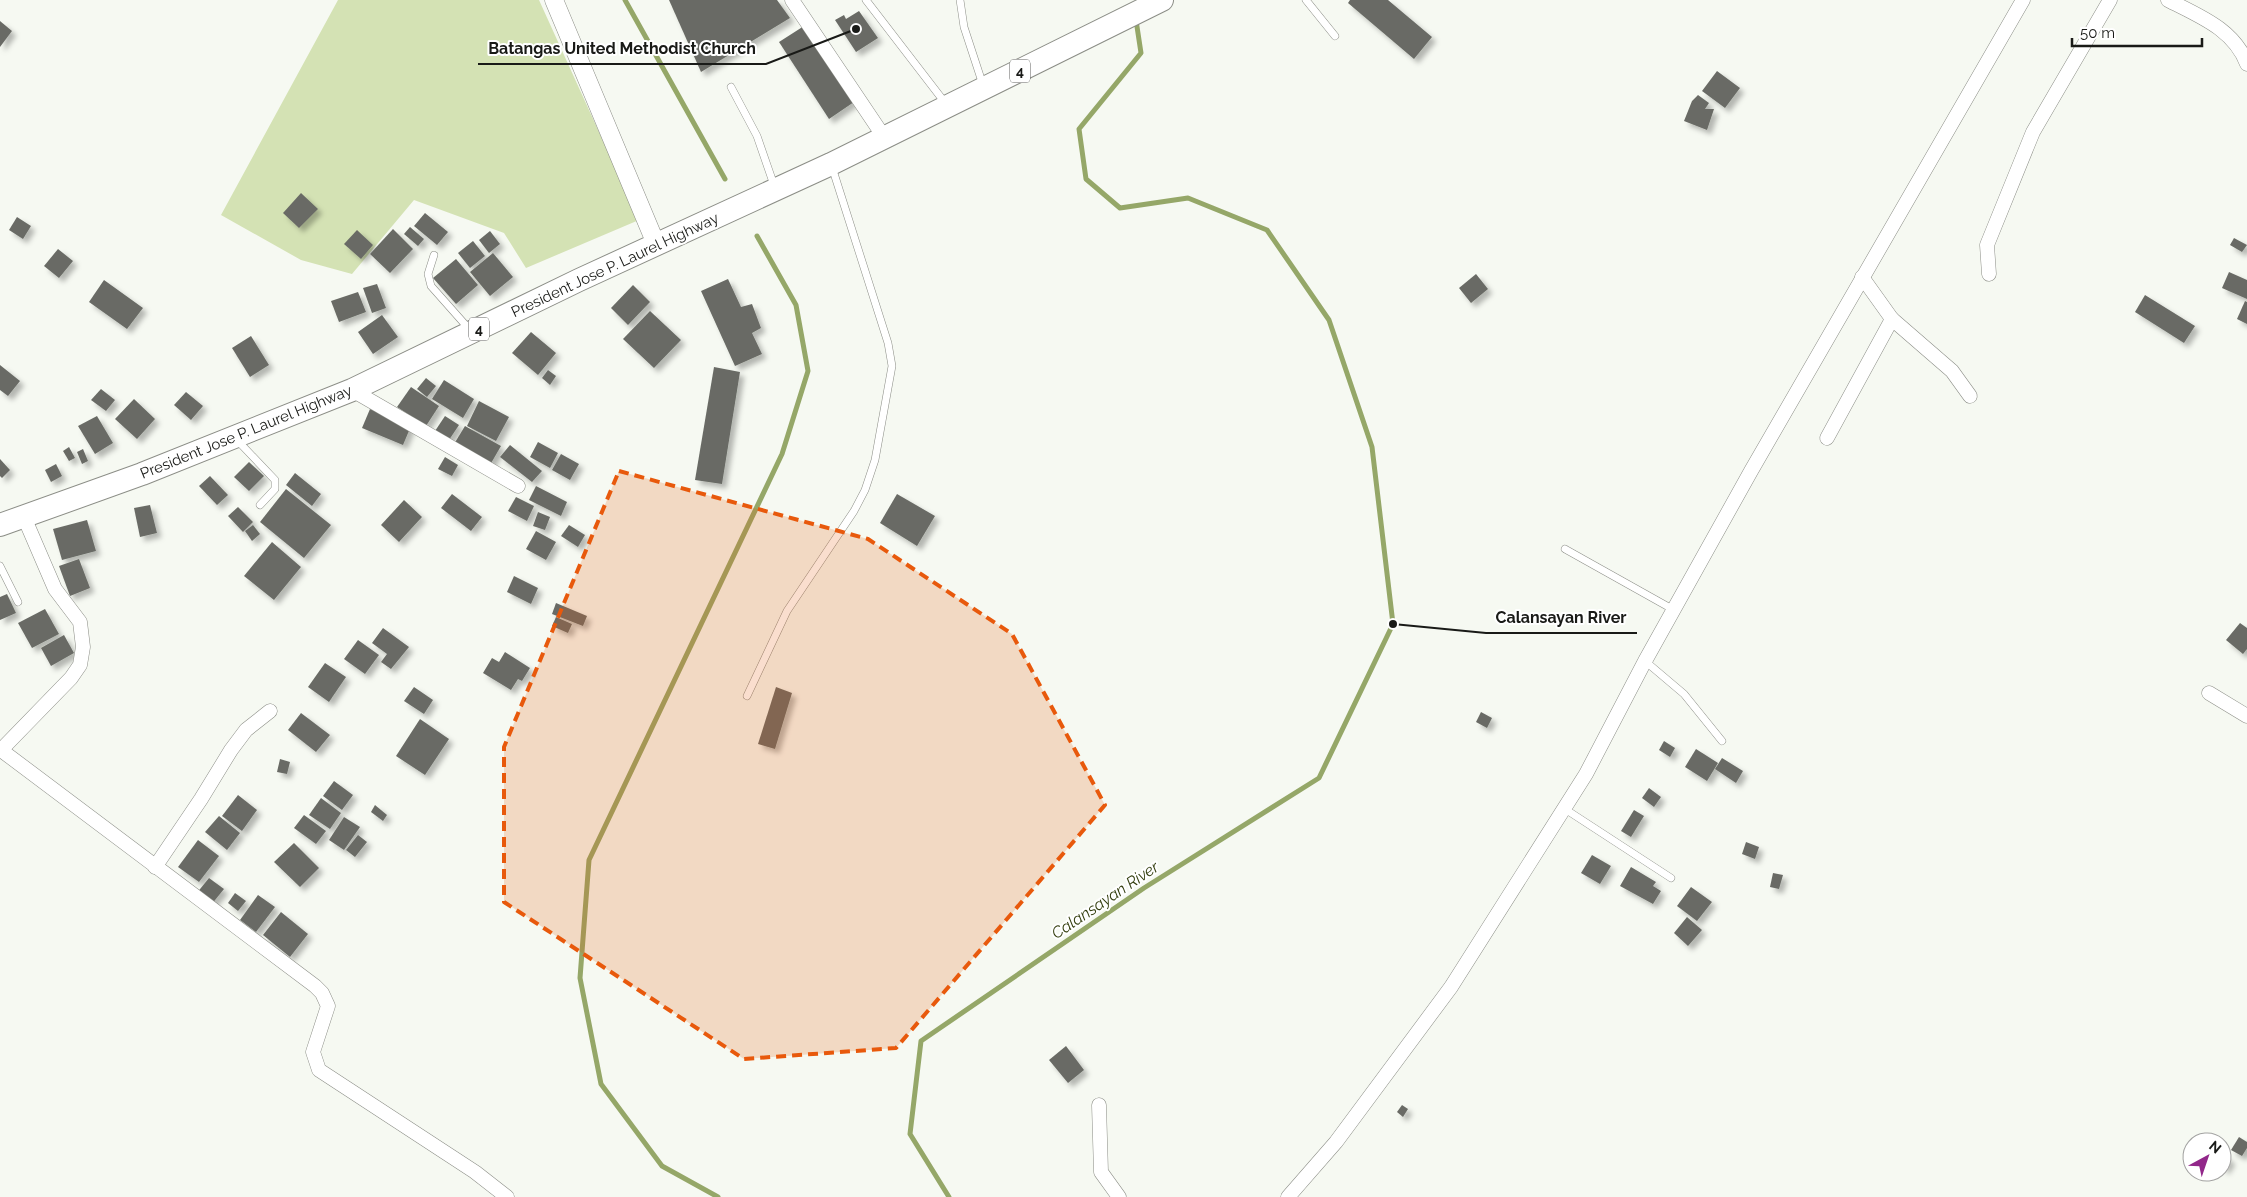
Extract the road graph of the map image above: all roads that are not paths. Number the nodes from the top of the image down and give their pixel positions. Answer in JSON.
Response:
{"nodes":[{"id":1,"x":554,"y":0,"type":"edge"},
{"id":2,"x":792,"y":0,"type":"edge"},
{"id":3,"x":866,"y":0,"type":"edge"},
{"id":4,"x":960,"y":0,"type":"edge"},
{"id":5,"x":1162,"y":0,"type":"edge"},
{"id":6,"x":1306,"y":0,"type":"edge"},
{"id":7,"x":2023,"y":0,"type":"edge"},
{"id":8,"x":2110,"y":0,"type":"edge"},
{"id":9,"x":2168,"y":0,"type":"edge"},
{"id":10,"x":1336,"y":36,"type":"dead end"},
{"id":11,"x":2247,"y":64,"type":"edge"},
{"id":12,"x":731,"y":87,"type":"dead end"},
{"id":13,"x":984,"y":88,"type":"junction"},
{"id":14,"x":947,"y":106,"type":"junction"},
{"id":15,"x":884,"y":137,"type":"junction"},
{"id":16,"x":831,"y":164,"type":"junction"},
{"id":17,"x":776,"y":190,"type":"junction"},
{"id":18,"x":656,"y":244,"type":"junction"},
{"id":19,"x":434,"y":254,"type":"dead end"},
{"id":20,"x":1989,"y":274,"type":"dead end"},
{"id":21,"x":1862,"y":277,"type":"junction"},
{"id":22,"x":1892,"y":319,"type":"junction"},
{"id":23,"x":472,"y":332,"type":"junction"},
{"id":24,"x":352,"y":390,"type":"junction"},
{"id":25,"x":1970,"y":396,"type":"dead end"},
{"id":26,"x":235,"y":438,"type":"junction"},
{"id":27,"x":1827,"y":438,"type":"dead end"},
{"id":28,"x":518,"y":486,"type":"dead end"},
{"id":29,"x":260,"y":505,"type":"dead end"},
{"id":30,"x":24,"y":517,"type":"junction"},
{"id":31,"x":0,"y":524,"type":"edge"},
{"id":32,"x":1565,"y":548,"type":"dead end"},
{"id":33,"x":0,"y":566,"type":"edge"},
{"id":34,"x":18,"y":602,"type":"dead end"},
{"id":35,"x":1674,"y":610,"type":"junction"},
{"id":36,"x":1645,"y":661,"type":"junction"},
{"id":37,"x":2209,"y":693,"type":"dead end"},
{"id":38,"x":747,"y":696,"type":"dead end"},
{"id":39,"x":270,"y":711,"type":"dead end"},
{"id":40,"x":2247,"y":716,"type":"edge"},
{"id":41,"x":1722,"y":741,"type":"dead end"},
{"id":42,"x":0,"y":751,"type":"edge"},
{"id":43,"x":1564,"y":809,"type":"junction"},
{"id":44,"x":155,"y":867,"type":"junction"},
{"id":45,"x":1671,"y":878,"type":"dead end"},
{"id":46,"x":1099,"y":1105,"type":"dead end"},
{"id":47,"x":507,"y":1197,"type":"edge"},
{"id":48,"x":1120,"y":1197,"type":"edge"},
{"id":49,"x":1288,"y":1197,"type":"edge"}],
"edges":[{"from":1,"to":18,"type":"street"},
{"from":2,"to":15,"type":"street"},
{"from":3,"to":14,"type":"lane"},
{"from":4,"to":13,"type":"lane"},
{"from":5,"to":13,"type":"highway","name":"President Jose P. Laurel Highway","number":"4"},
{"from":6,"to":10,"type":"lane"},
{"from":7,"to":21,"type":"street"},
{"from":8,"to":20,"type":"street"},
{"from":9,"to":11,"type":"street"},
{"from":12,"to":17,"type":"lane"},
{"from":13,"to":14,"type":"highway","name":"President Jose P. Laurel Highway","number":"4"},
{"from":14,"to":15,"type":"highway","name":"President Jose P. Laurel Highway","number":"4"},
{"from":15,"to":16,"type":"highway","name":"President Jose P. Laurel Highway","number":"4"},
{"from":16,"to":17,"type":"highway","name":"President Jose P. Laurel Highway","number":"4"},
{"from":16,"to":38,"type":"lane"},
{"from":17,"to":18,"type":"highway","name":"President Jose P. Laurel Highway","number":"4"},
{"from":18,"to":23,"type":"highway","name":"President Jose P. Laurel Highway","number":"4"},
{"from":19,"to":23,"type":"lane"},
{"from":21,"to":22,"type":"street"},
{"from":21,"to":35,"type":"street"},
{"from":22,"to":25,"type":"street"},
{"from":22,"to":27,"type":"street"},
{"from":23,"to":24,"type":"highway","name":"President Jose P. Laurel Highway","number":"4"},
{"from":24,"to":26,"type":"highway","name":"President Jose P. Laurel Highway","number":"4"},
{"from":24,"to":28,"type":"street"},
{"from":26,"to":29,"type":"lane"},
{"from":26,"to":30,"type":"highway","name":"President Jose P. Laurel Highway","number":"4"},
{"from":30,"to":31,"type":"highway","name":"President Jose P. Laurel Highway","number":"4"},
{"from":30,"to":42,"type":"street"},
{"from":32,"to":35,"type":"lane"},
{"from":33,"to":34,"type":"lane"},
{"from":35,"to":36,"type":"street"},
{"from":36,"to":41,"type":"lane"},
{"from":36,"to":43,"type":"street"},
{"from":37,"to":40,"type":"street"},
{"from":39,"to":44,"type":"street"},
{"from":42,"to":44,"type":"street"},
{"from":43,"to":45,"type":"lane"},
{"from":43,"to":49,"type":"street"},
{"from":44,"to":47,"type":"street"},
{"from":46,"to":48,"type":"street"}]}
